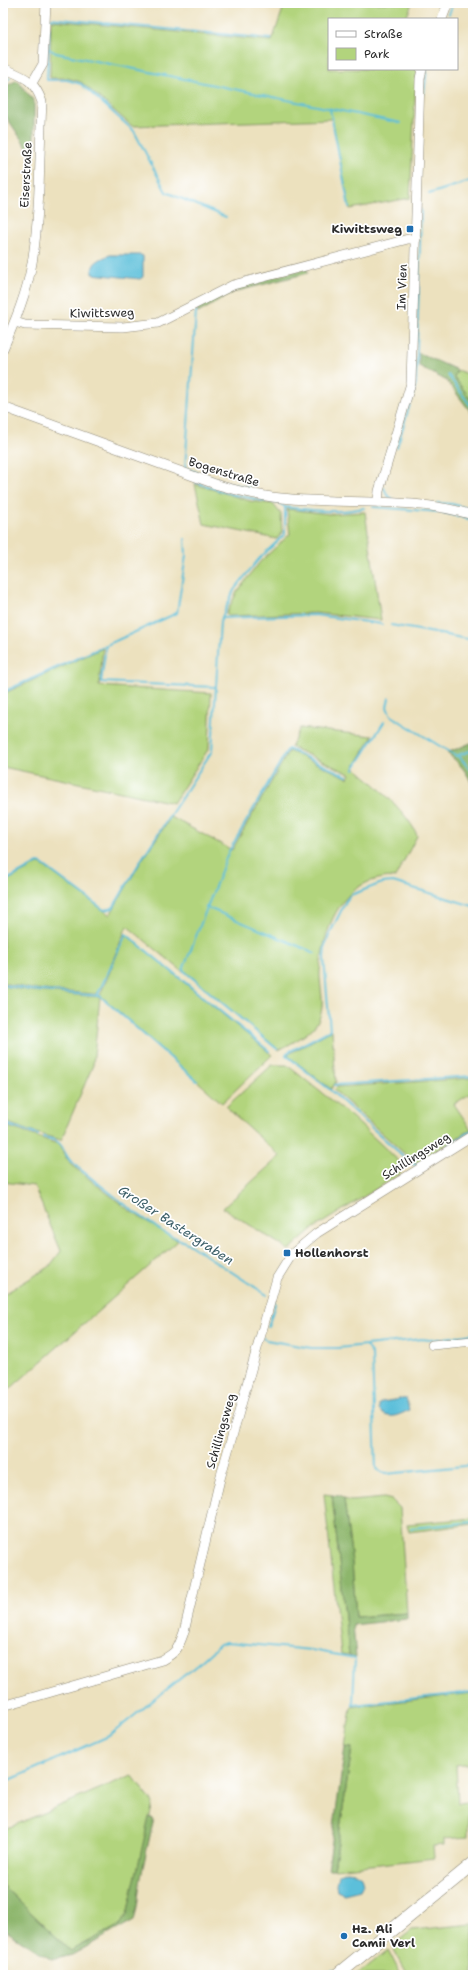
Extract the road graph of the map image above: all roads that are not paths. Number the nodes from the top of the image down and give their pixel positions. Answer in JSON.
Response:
{"nodes":[{"id":1,"x":46,"y":3,"type":"edge"},
{"id":2,"x":448,"y":3,"type":"edge"},
{"id":3,"x":442,"y":18,"type":"edge"},
{"id":4,"x":3,"y":68,"type":"edge"},
{"id":5,"x":422,"y":70,"type":"edge"},
{"id":6,"x":32,"y":83,"type":"junction"},
{"id":7,"x":416,"y":239,"type":"junction"},
{"id":8,"x":15,"y":322,"type":"junction"},
{"id":9,"x":3,"y":349,"type":"edge"},
{"id":10,"x":3,"y":407,"type":"edge"},
{"id":11,"x":378,"y":502,"type":"junction"},
{"id":12,"x":473,"y":515,"type":"edge"},
{"id":13,"x":473,"y":1135,"type":"edge"},
{"id":14,"x":473,"y":1341,"type":"edge"},
{"id":15,"x":432,"y":1345,"type":"dead end"},
{"id":16,"x":3,"y":1706,"type":"edge"},
{"id":17,"x":473,"y":1864,"type":"edge"},
{"id":18,"x":337,"y":1975,"type":"edge"}],
"edges":[{"from":1,"to":6,"type":"street"},
{"from":2,"to":3,"type":"street"},
{"from":4,"to":6,"type":"street"},
{"from":5,"to":7,"type":"street","name":"Im Vien"},
{"from":6,"to":8,"type":"street","name":"Eiserstraße"},
{"from":7,"to":8,"type":"street","name":"Kiwittsweg"},
{"from":7,"to":11,"type":"street","name":"Im Vien"},
{"from":8,"to":9,"type":"street","name":"Eiserstraße"},
{"from":10,"to":11,"type":"street","name":"Bogenstraße"},
{"from":11,"to":12,"type":"street","name":"Bogenstraße"},
{"from":13,"to":16,"type":"street","name":"Schillingsweg"},
{"from":14,"to":15,"type":"street"},
{"from":17,"to":18,"type":"street"}]}
